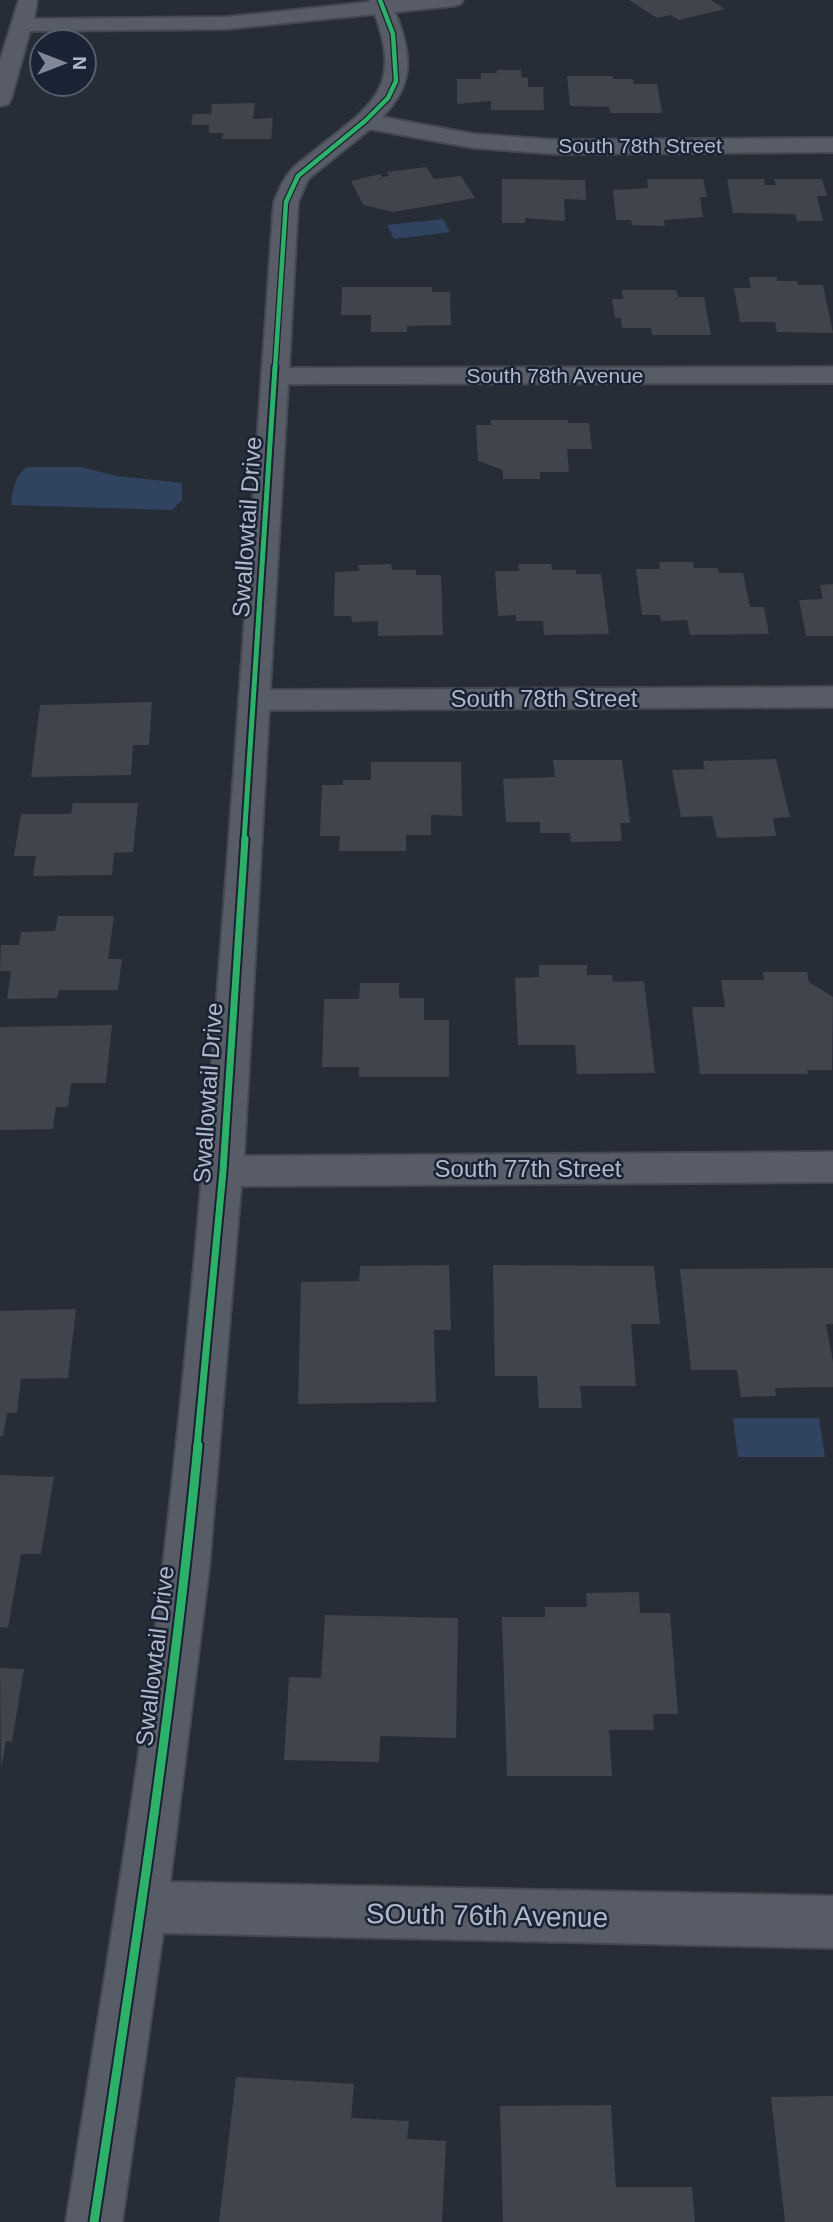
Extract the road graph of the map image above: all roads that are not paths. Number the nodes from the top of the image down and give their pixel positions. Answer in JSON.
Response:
{"nodes":[{"id":1,"x":453,"y":0,"type":"edge"},
{"id":2,"x":382,"y":4,"type":"edge"},
{"id":3,"x":25,"y":12,"type":"edge"},
{"id":4,"x":0,"y":99,"type":"edge"},
{"id":5,"x":365,"y":121,"type":"junction"},
{"id":6,"x":833,"y":145,"type":"edge"},
{"id":7,"x":833,"y":375,"type":"edge"},
{"id":8,"x":276,"y":376,"type":"junction"},
{"id":9,"x":833,"y":697,"type":"edge"},
{"id":10,"x":254,"y":700,"type":"junction"},
{"id":11,"x":833,"y":1167,"type":"edge"},
{"id":12,"x":223,"y":1171,"type":"junction"},
{"id":13,"x":141,"y":1908,"type":"junction"},
{"id":14,"x":833,"y":1922,"type":"edge"},
{"id":15,"x":94,"y":2222,"type":"edge"}],
"edges":[{"from":1,"to":2,"type":"street"},
{"from":2,"to":3,"type":"street"},
{"from":2,"to":5,"type":"street","name":"Swallowtail Drive"},
{"from":3,"to":4,"type":"street"},
{"from":5,"to":6,"type":"street","name":"South 78th Street"},
{"from":5,"to":8,"type":"street","name":"Swallowtail Drive"},
{"from":7,"to":8,"type":"street","name":"South 78th Avenue"},
{"from":8,"to":10,"type":"street","name":"Swallowtail Drive"},
{"from":9,"to":10,"type":"street","name":"South 78th Street"},
{"from":10,"to":12,"type":"street","name":"Swallowtail Drive"},
{"from":11,"to":12,"type":"street","name":"South 77th Street"},
{"from":12,"to":13,"type":"street","name":"Swallowtail Drive"},
{"from":13,"to":14,"type":"street","name":"SOuth 76th Avenue"},
{"from":13,"to":15,"type":"street","name":"Swallowtail Drive"}]}
